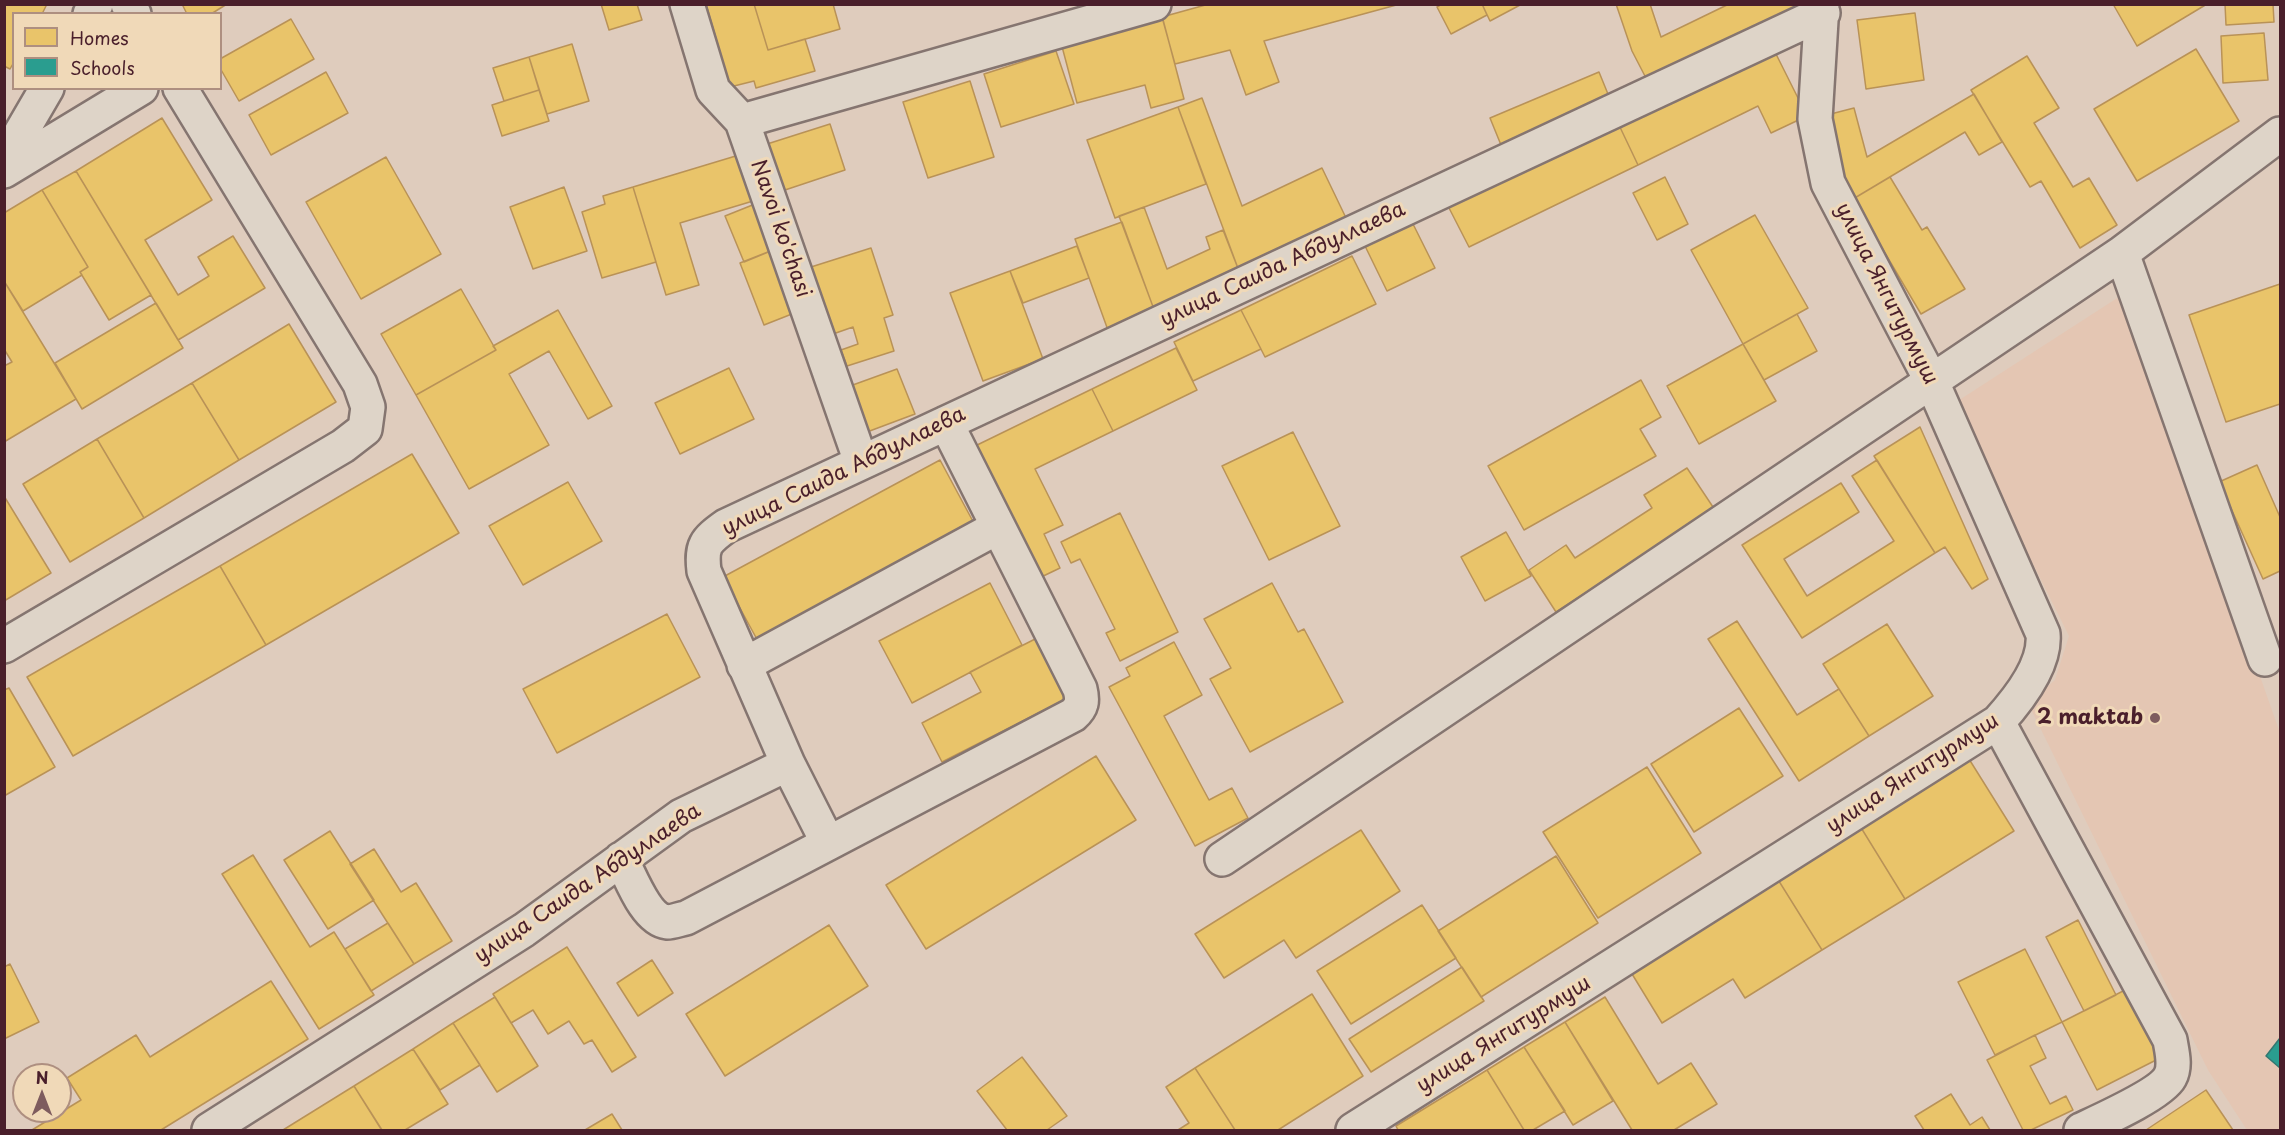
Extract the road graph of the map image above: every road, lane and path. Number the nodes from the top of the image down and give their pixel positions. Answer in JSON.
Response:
{"nodes":[{"id":1,"x":687,"y":4,"type":"edge"},
{"id":2,"x":1154,"y":4,"type":"edge"},
{"id":3,"x":1822,"y":9,"type":"edge"},
{"id":4,"x":46,"y":90,"type":"edge"},
{"id":5,"x":138,"y":90,"type":"edge"},
{"id":6,"x":181,"y":90,"type":"edge"},
{"id":7,"x":742,"y":121,"type":"junction"},
{"id":8,"x":2280,"y":134,"type":"edge"},
{"id":9,"x":4,"y":162,"type":"edge"},
{"id":10,"x":4,"y":171,"type":"edge"},
{"id":11,"x":2122,"y":253,"type":"junction"},
{"id":12,"x":1932,"y":382,"type":"junction"},
{"id":13,"x":946,"y":423,"type":"junction"},
{"id":14,"x":861,"y":462,"type":"junction"},
{"id":15,"x":998,"y":527,"type":"junction"},
{"id":16,"x":4,"y":646,"type":"edge"},
{"id":17,"x":2265,"y":659,"type":"dead end"},
{"id":18,"x":744,"y":665,"type":"junction"},
{"id":19,"x":1998,"y":722,"type":"junction"},
{"id":20,"x":788,"y":764,"type":"junction"},
{"id":21,"x":828,"y":843,"type":"junction"},
{"id":22,"x":1222,"y":859,"type":"dead end"},
{"id":23,"x":621,"y":860,"type":"junction"},
{"id":24,"x":209,"y":1131,"type":"edge"},
{"id":25,"x":1353,"y":1131,"type":"edge"},
{"id":26,"x":2081,"y":1131,"type":"edge"}],
"edges":[{"from":1,"to":7,"type":"street","name":"Navoi ko'chasi"},
{"from":2,"to":7,"type":"street"},
{"from":3,"to":12,"type":"street","name":"улица Янгитурмуш"},
{"from":3,"to":13,"type":"street","name":"улица Саида Абдуллаева"},
{"from":4,"to":9,"type":"street"},
{"from":5,"to":10,"type":"street"},
{"from":6,"to":16,"type":"street"},
{"from":7,"to":14,"type":"street","name":"Navoi ko'chasi"},
{"from":8,"to":11,"type":"street"},
{"from":11,"to":12,"type":"street"},
{"from":11,"to":17,"type":"street"},
{"from":12,"to":19,"type":"street","name":"улица Янгитурмуш"},
{"from":12,"to":22,"type":"street"},
{"from":13,"to":14,"type":"street","name":"улица Саида Абдуллаева"},
{"from":13,"to":15,"type":"street"},
{"from":14,"to":18,"type":"street","name":"улица Саида Абдуллаева"},
{"from":15,"to":18,"type":"street"},
{"from":15,"to":21,"type":"street"},
{"from":18,"to":20,"type":"street","name":"улица Саида Абдуллаева"},
{"from":19,"to":25,"type":"street","name":"улица Янгитурмуш"},
{"from":19,"to":26,"type":"street"},
{"from":20,"to":21,"type":"street"},
{"from":20,"to":23,"type":"street","name":"улица Саида Абдуллаева"},
{"from":21,"to":23,"type":"street"},
{"from":23,"to":24,"type":"street","name":"улица Саида Абдуллаева"}]}
